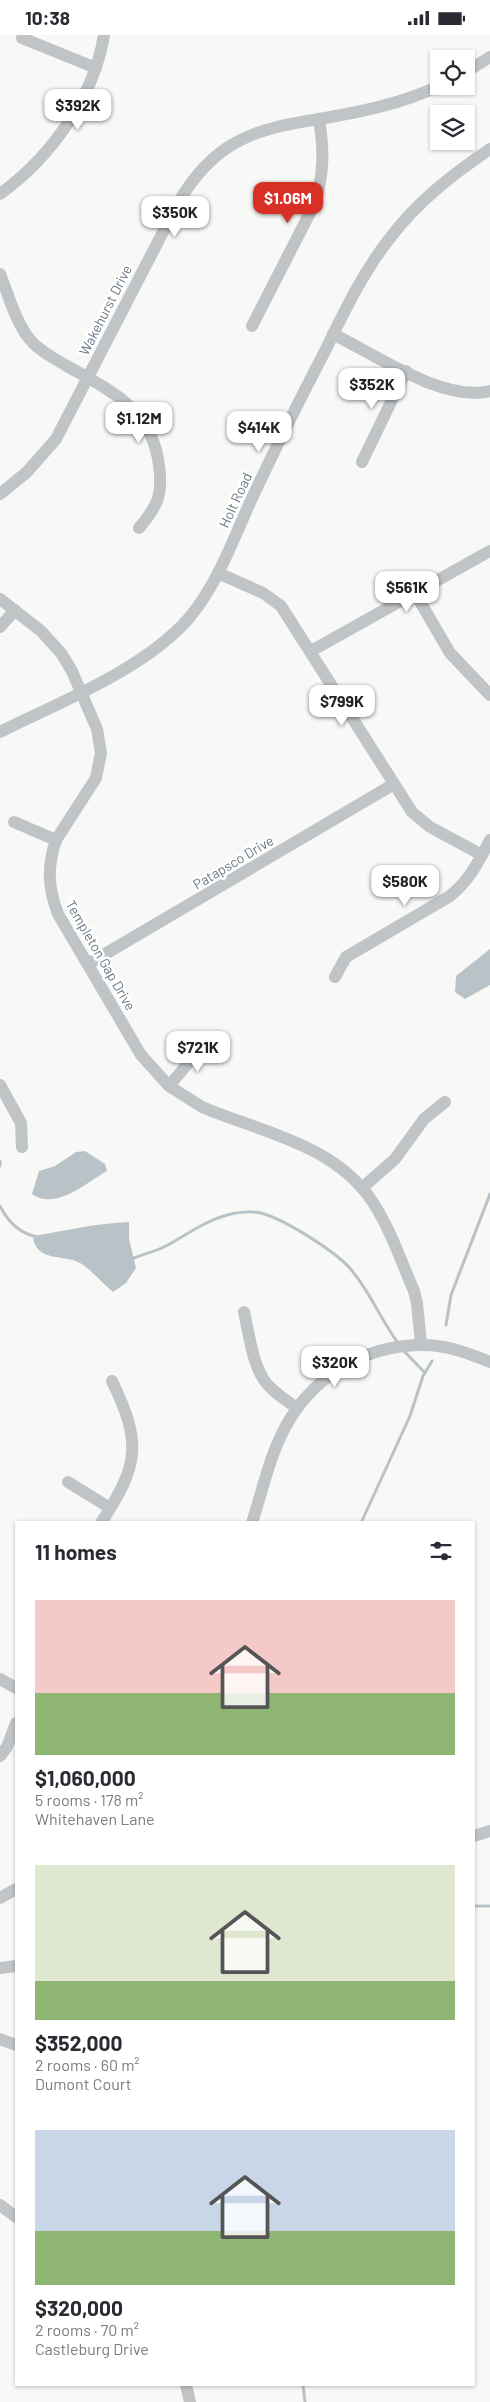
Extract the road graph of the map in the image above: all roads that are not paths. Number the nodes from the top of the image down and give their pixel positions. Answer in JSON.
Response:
{"nodes":[{"id":1,"x":104,"y":35,"type":"edge"},
{"id":2,"x":22,"y":38,"type":"dead end"},
{"id":3,"x":490,"y":57,"type":"edge"},
{"id":4,"x":475,"y":66,"type":"edge"},
{"id":5,"x":96,"y":68,"type":"junction"},
{"id":6,"x":430,"y":89,"type":"edge"},
{"id":7,"x":319,"y":119,"type":"junction"},
{"id":8,"x":490,"y":149,"type":"edge"},
{"id":9,"x":0,"y":193,"type":"edge"},
{"id":10,"x":0,"y":274,"type":"edge"},
{"id":11,"x":252,"y":326,"type":"dead end"},
{"id":12,"x":333,"y":334,"type":"junction"},
{"id":13,"x":406,"y":371,"type":"junction"},
{"id":14,"x":88,"y":378,"type":"junction"},
{"id":15,"x":490,"y":391,"type":"edge"},
{"id":16,"x":362,"y":462,"type":"dead end"},
{"id":17,"x":0,"y":494,"type":"edge"},
{"id":18,"x":139,"y":528,"type":"dead end"},
{"id":19,"x":490,"y":551,"type":"edge"},
{"id":20,"x":218,"y":573,"type":"junction"},
{"id":21,"x":415,"y":593,"type":"junction"},
{"id":22,"x":0,"y":599,"type":"edge"},
{"id":23,"x":15,"y":610,"type":"junction"},
{"id":24,"x":0,"y":627,"type":"edge"},
{"id":25,"x":311,"y":651,"type":"junction"},
{"id":26,"x":81,"y":692,"type":"junction"},
{"id":27,"x":490,"y":695,"type":"edge"},
{"id":28,"x":0,"y":732,"type":"edge"},
{"id":29,"x":394,"y":784,"type":"junction"},
{"id":30,"x":14,"y":822,"type":"dead end"},
{"id":31,"x":56,"y":840,"type":"junction"},
{"id":32,"x":490,"y":840,"type":"edge"},
{"id":33,"x":482,"y":855,"type":"junction"},
{"id":34,"x":88,"y":964,"type":"junction"},
{"id":35,"x":335,"y":977,"type":"dead end"},
{"id":36,"x":206,"y":1042,"type":"dead end"},
{"id":37,"x":0,"y":1085,"type":"edge"},
{"id":38,"x":169,"y":1086,"type":"junction"},
{"id":39,"x":445,"y":1102,"type":"dead end"},
{"id":40,"x":22,"y":1147,"type":"dead end"},
{"id":41,"x":362,"y":1188,"type":"junction"},
{"id":42,"x":244,"y":1312,"type":"dead end"},
{"id":43,"x":421,"y":1345,"type":"junction"},
{"id":44,"x":490,"y":1362,"type":"edge"},
{"id":45,"x":112,"y":1381,"type":"dead end"},
{"id":46,"x":297,"y":1408,"type":"junction"},
{"id":47,"x":68,"y":1482,"type":"dead end"},
{"id":48,"x":110,"y":1508,"type":"junction"},
{"id":49,"x":102,"y":1521,"type":"edge"},
{"id":50,"x":253,"y":1521,"type":"edge"},
{"id":51,"x":0,"y":1679,"type":"edge"},
{"id":52,"x":15,"y":1687,"type":"edge"},
{"id":53,"x":15,"y":1726,"type":"edge"},
{"id":54,"x":0,"y":1756,"type":"edge"},
{"id":55,"x":490,"y":1831,"type":"edge"},
{"id":56,"x":475,"y":1835,"type":"edge"},
{"id":57,"x":15,"y":1890,"type":"edge"},
{"id":58,"x":0,"y":1898,"type":"edge"},
{"id":59,"x":15,"y":1966,"type":"edge"},
{"id":60,"x":0,"y":1968,"type":"edge"},
{"id":61,"x":0,"y":2039,"type":"edge"},
{"id":62,"x":15,"y":2045,"type":"edge"},
{"id":63,"x":0,"y":2205,"type":"edge"},
{"id":64,"x":15,"y":2216,"type":"edge"},
{"id":65,"x":186,"y":2386,"type":"edge"},
{"id":66,"x":190,"y":2402,"type":"edge"}],
"edges":[{"from":1,"to":5,"type":"street"},
{"from":2,"to":5,"type":"street"},
{"from":3,"to":4,"type":"street"},
{"from":5,"to":9,"type":"street"},
{"from":6,"to":7,"type":"street","name":"Wakehurst Drive"},
{"from":7,"to":11,"type":"street"},
{"from":7,"to":14,"type":"street","name":"Wakehurst Drive"},
{"from":8,"to":12,"type":"street","name":"Holt Road"},
{"from":10,"to":14,"type":"street"},
{"from":12,"to":13,"type":"street"},
{"from":12,"to":20,"type":"street","name":"Holt Road"},
{"from":13,"to":15,"type":"street"},
{"from":13,"to":16,"type":"street"},
{"from":14,"to":17,"type":"street","name":"Wakehurst Drive"},
{"from":14,"to":18,"type":"street"},
{"from":19,"to":21,"type":"street"},
{"from":20,"to":25,"type":"street"},
{"from":20,"to":26,"type":"street","name":"Holt Road"},
{"from":21,"to":25,"type":"street"},
{"from":21,"to":27,"type":"street"},
{"from":22,"to":23,"type":"street","name":"Templeton Gap Drive"},
{"from":23,"to":24,"type":"street"},
{"from":23,"to":26,"type":"street","name":"Templeton Gap Drive"},
{"from":25,"to":29,"type":"street"},
{"from":26,"to":28,"type":"street","name":"Holt Road"},
{"from":26,"to":31,"type":"street","name":"Templeton Gap Drive"},
{"from":29,"to":33,"type":"street"},
{"from":29,"to":34,"type":"street","name":"Patapsco Drive"},
{"from":30,"to":31,"type":"street"},
{"from":31,"to":34,"type":"street","name":"Templeton Gap Drive"},
{"from":32,"to":33,"type":"street"},
{"from":33,"to":35,"type":"street"},
{"from":34,"to":38,"type":"street","name":"Templeton Gap Drive"},
{"from":36,"to":38,"type":"street"},
{"from":37,"to":40,"type":"street"},
{"from":38,"to":41,"type":"street","name":"Templeton Gap Drive"},
{"from":39,"to":41,"type":"street"},
{"from":41,"to":43,"type":"street","name":"Templeton Gap Drive"},
{"from":42,"to":46,"type":"street"},
{"from":43,"to":44,"type":"street"},
{"from":43,"to":46,"type":"street"},
{"from":45,"to":48,"type":"street"},
{"from":46,"to":50,"type":"street"},
{"from":47,"to":48,"type":"street"},
{"from":48,"to":49,"type":"street"},
{"from":51,"to":52,"type":"street"},
{"from":53,"to":54,"type":"street"},
{"from":55,"to":56,"type":"street"},
{"from":57,"to":58,"type":"street"},
{"from":59,"to":60,"type":"street"},
{"from":61,"to":62,"type":"street"},
{"from":63,"to":64,"type":"street"},
{"from":65,"to":66,"type":"street"}]}
